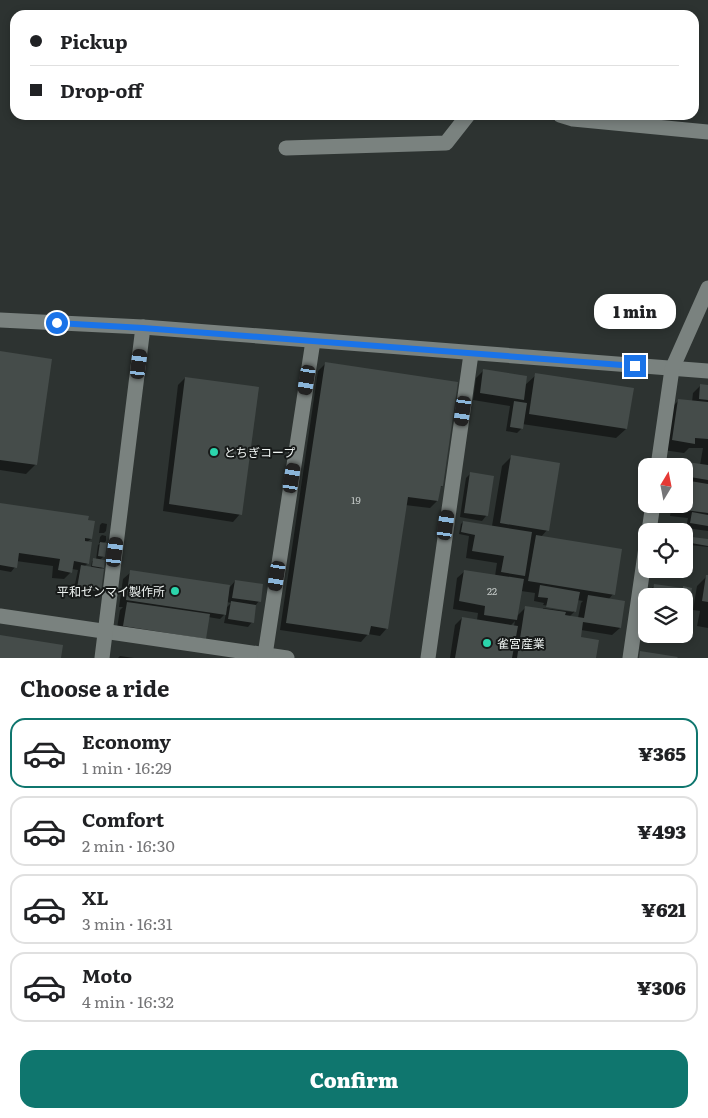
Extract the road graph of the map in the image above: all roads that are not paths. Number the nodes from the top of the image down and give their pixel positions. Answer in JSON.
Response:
{"nodes":[{"id":1,"x":464,"y":120,"type":"edge"},
{"id":2,"x":583,"y":120,"type":"edge"},
{"id":3,"x":708,"y":132,"type":"edge"},
{"id":4,"x":286,"y":148,"type":"dead end"},
{"id":5,"x":708,"y":288,"type":"edge"},
{"id":6,"x":0,"y":320,"type":"edge"},
{"id":7,"x":143,"y":328,"type":"junction"},
{"id":8,"x":313,"y":341,"type":"junction"},
{"id":9,"x":471,"y":354,"type":"junction"},
{"id":10,"x":672,"y":369,"type":"junction"},
{"id":11,"x":708,"y":371,"type":"edge"},
{"id":12,"x":659,"y":458,"type":"edge"},
{"id":13,"x":642,"y":578,"type":"edge"},
{"id":14,"x":0,"y":616,"type":"edge"},
{"id":15,"x":105,"y":631,"type":"junction"},
{"id":16,"x":265,"y":655,"type":"junction"},
{"id":17,"x":102,"y":658,"type":"edge"},
{"id":18,"x":287,"y":658,"type":"edge"},
{"id":19,"x":428,"y":658,"type":"edge"},
{"id":20,"x":630,"y":658,"type":"edge"}],
"edges":[{"from":1,"to":4,"type":"street"},
{"from":2,"to":3,"type":"street"},
{"from":5,"to":10,"type":"street"},
{"from":6,"to":7,"type":"street"},
{"from":7,"to":8,"type":"street"},
{"from":7,"to":15,"type":"street"},
{"from":8,"to":9,"type":"street"},
{"from":8,"to":16,"type":"street"},
{"from":9,"to":10,"type":"street"},
{"from":9,"to":19,"type":"street"},
{"from":10,"to":11,"type":"street"},
{"from":10,"to":12,"type":"street"},
{"from":13,"to":20,"type":"street"},
{"from":14,"to":15,"type":"street"},
{"from":15,"to":16,"type":"street"},
{"from":15,"to":17,"type":"street"},
{"from":16,"to":18,"type":"street"}]}
